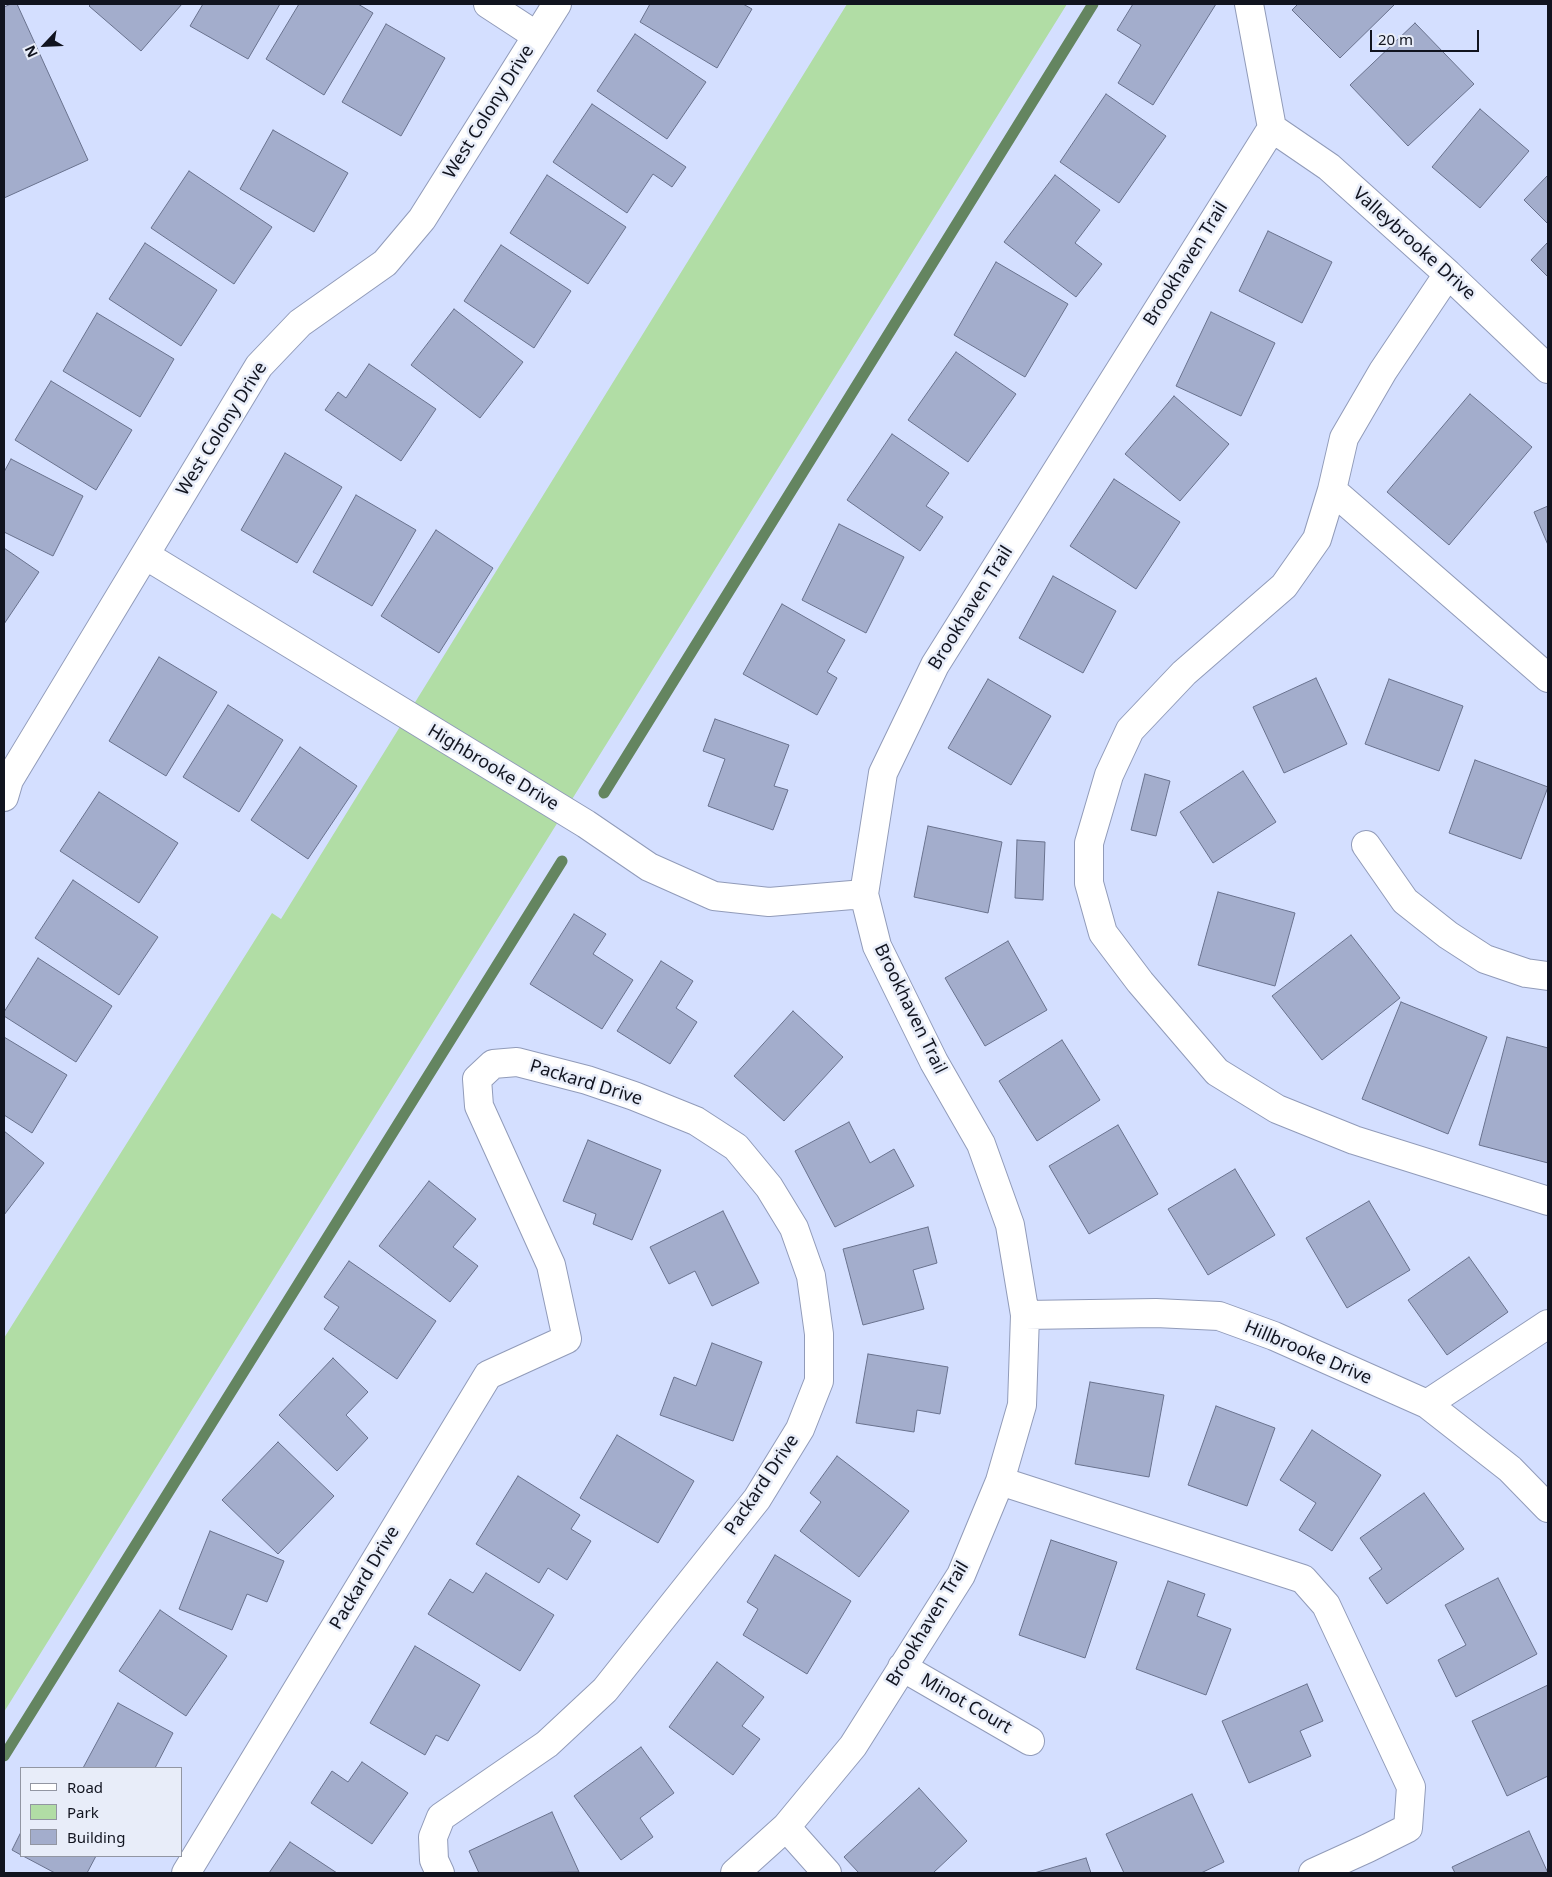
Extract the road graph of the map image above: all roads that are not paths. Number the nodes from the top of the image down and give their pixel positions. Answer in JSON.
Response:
{"nodes":[{"id":1,"x":488,"y":4,"type":"edge"},
{"id":2,"x":557,"y":4,"type":"edge"},
{"id":3,"x":1249,"y":4,"type":"edge"},
{"id":4,"x":537,"y":36,"type":"junction"},
{"id":5,"x":1272,"y":128,"type":"junction"},
{"id":6,"x":1448,"y":274,"type":"junction"},
{"id":7,"x":1548,"y":369,"type":"edge"},
{"id":8,"x":1332,"y":490,"type":"junction"},
{"id":9,"x":145,"y":556,"type":"junction"},
{"id":10,"x":1548,"y":678,"type":"edge"},
{"id":11,"x":4,"y":797,"type":"edge"},
{"id":12,"x":1366,"y":845,"type":"dead end"},
{"id":13,"x":864,"y":894,"type":"junction"},
{"id":14,"x":1548,"y":976,"type":"edge"},
{"id":15,"x":1548,"y":1201,"type":"edge"},
{"id":16,"x":1025,"y":1316,"type":"junction"},
{"id":17,"x":1548,"y":1324,"type":"edge"},
{"id":18,"x":1427,"y":1404,"type":"junction"},
{"id":19,"x":1000,"y":1481,"type":"junction"},
{"id":20,"x":1548,"y":1508,"type":"edge"},
{"id":21,"x":902,"y":1667,"type":"junction"},
{"id":22,"x":1030,"y":1741,"type":"dead end"},
{"id":23,"x":786,"y":1827,"type":"junction"},
{"id":24,"x":186,"y":1873,"type":"edge"},
{"id":25,"x":440,"y":1873,"type":"edge"},
{"id":26,"x":734,"y":1873,"type":"edge"},
{"id":27,"x":827,"y":1873,"type":"edge"},
{"id":28,"x":1313,"y":1873,"type":"edge"}],
"edges":[{"from":1,"to":4,"type":"street"},
{"from":2,"to":4,"type":"street","name":"West Colony Drive"},
{"from":3,"to":5,"type":"street"},
{"from":4,"to":9,"type":"street","name":"West Colony Drive"},
{"from":5,"to":6,"type":"street","name":"Valleybrooke Drive"},
{"from":5,"to":13,"type":"street","name":"Brookhaven Trail"},
{"from":6,"to":7,"type":"street","name":"Valleybrooke Drive"},
{"from":6,"to":8,"type":"street"},
{"from":8,"to":10,"type":"street"},
{"from":8,"to":15,"type":"street"},
{"from":9,"to":11,"type":"street","name":"West Colony Drive"},
{"from":9,"to":13,"type":"street","name":"Highbrooke Drive"},
{"from":12,"to":14,"type":"street"},
{"from":13,"to":16,"type":"street","name":"Brookhaven Trail"},
{"from":16,"to":18,"type":"street","name":"Hillbrooke Drive"},
{"from":16,"to":19,"type":"street","name":"Brookhaven Trail"},
{"from":17,"to":18,"type":"street"},
{"from":18,"to":20,"type":"street","name":"Hillbrooke Drive"},
{"from":19,"to":21,"type":"street","name":"Brookhaven Trail"},
{"from":19,"to":28,"type":"street"},
{"from":21,"to":22,"type":"street","name":"Minot Court"},
{"from":21,"to":23,"type":"street","name":"Brookhaven Trail"},
{"from":23,"to":26,"type":"street","name":"Brookhaven Trail"},
{"from":23,"to":27,"type":"street"},
{"from":24,"to":25,"type":"street","name":"Packard Drive"}]}
